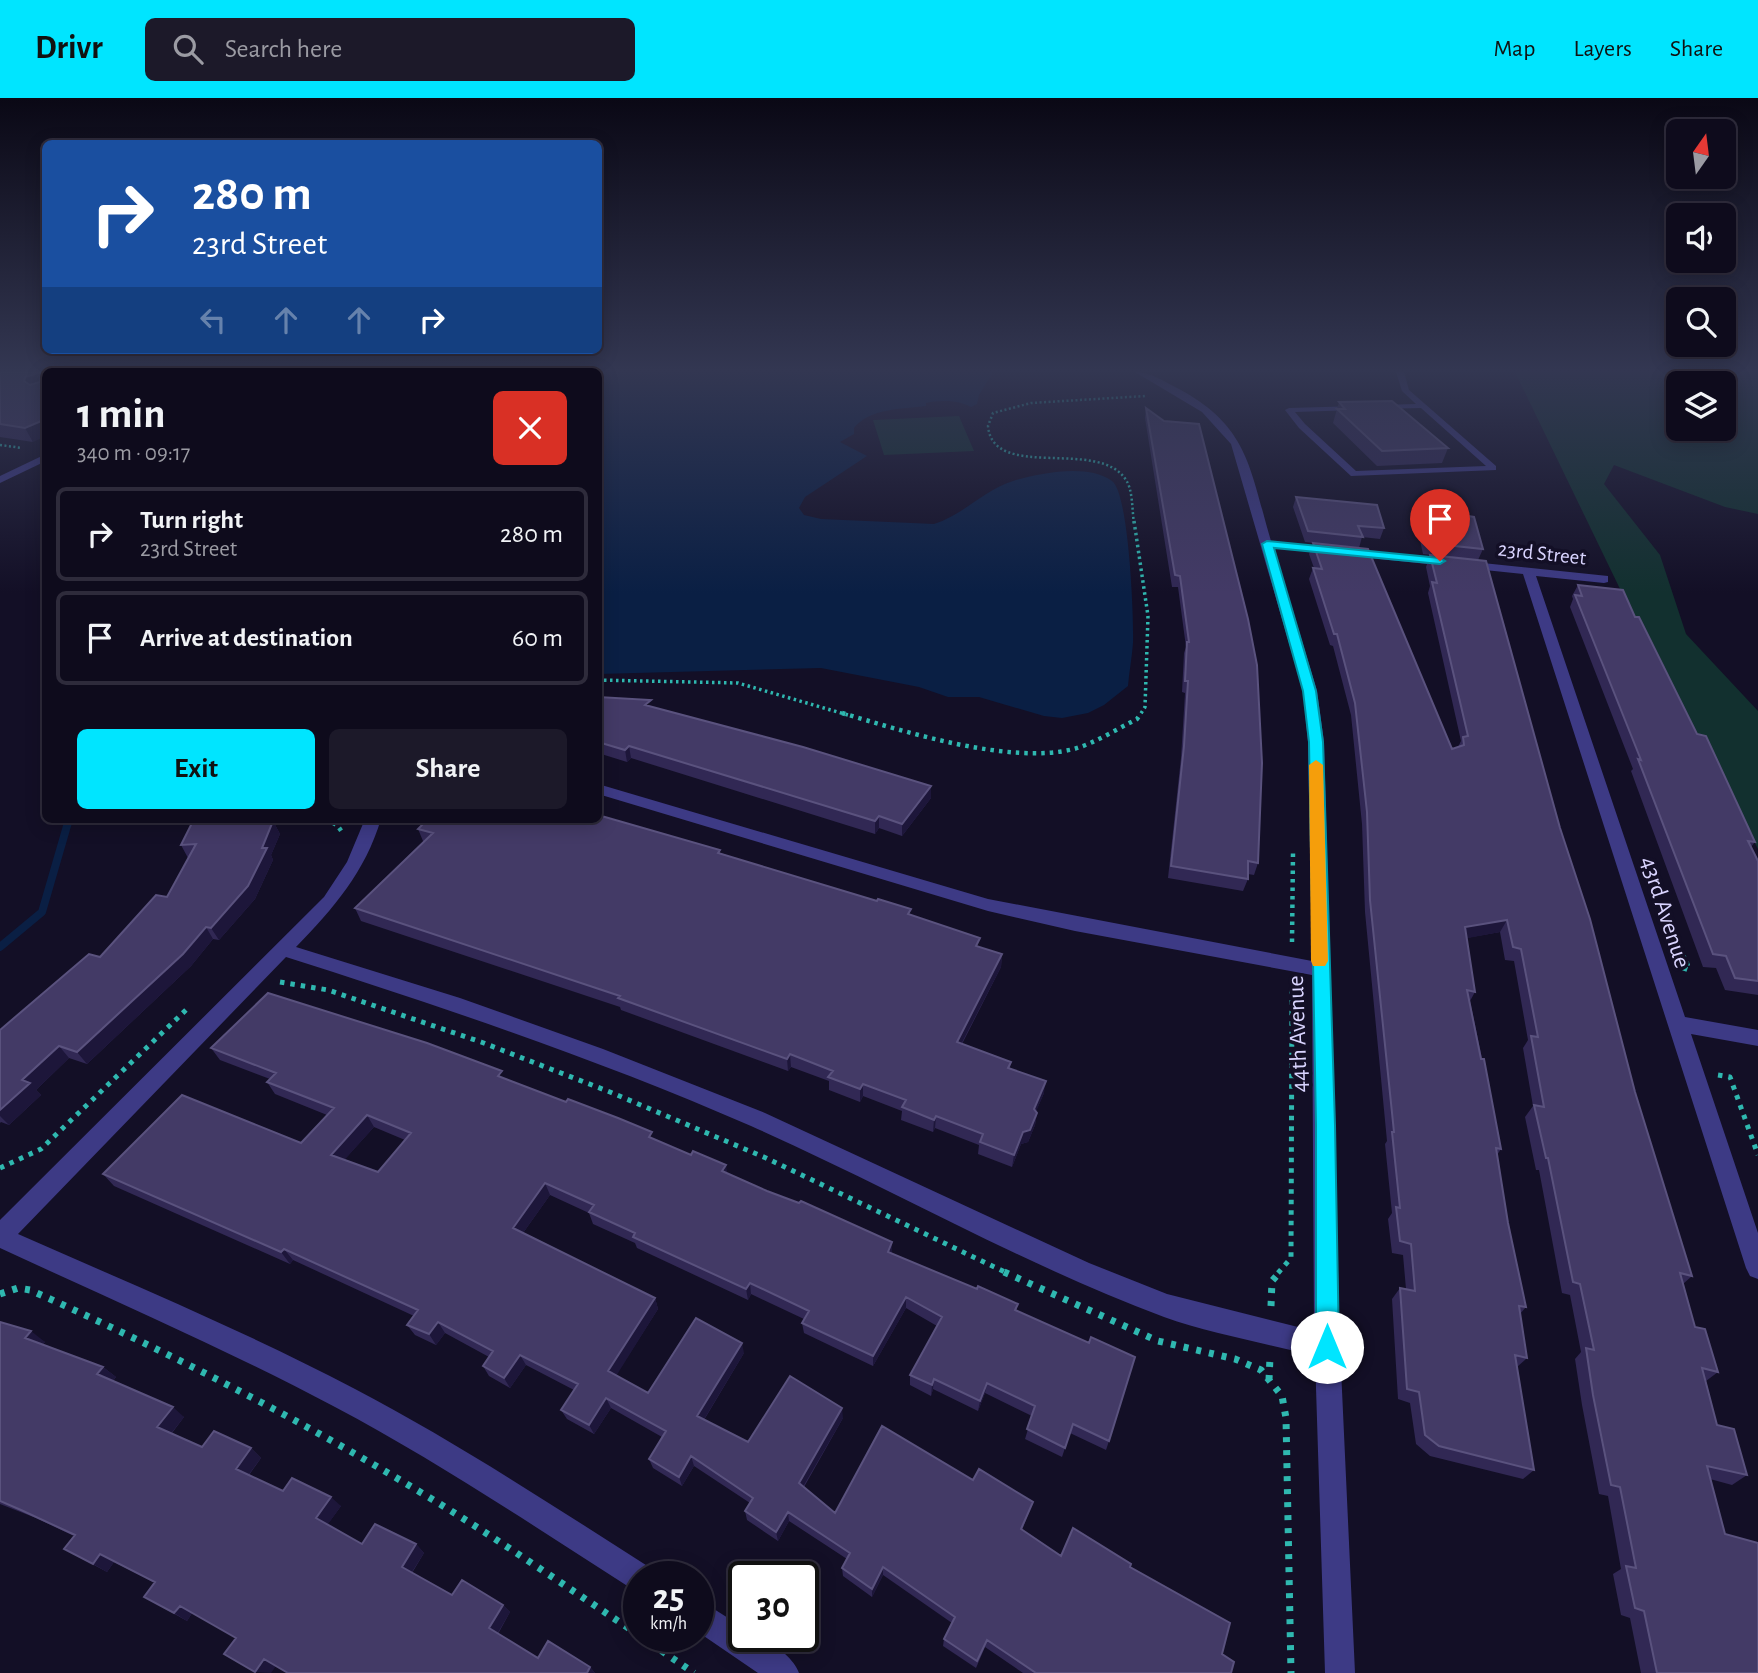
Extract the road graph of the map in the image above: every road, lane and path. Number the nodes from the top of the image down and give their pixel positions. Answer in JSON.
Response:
{"nodes":[{"id":1,"x":4,"y":446,"type":"edge"},
{"id":2,"x":1001,"y":446,"type":"edge"},
{"id":3,"x":1235,"y":446,"type":"edge"},
{"id":4,"x":1325,"y":446,"type":"edge"},
{"id":5,"x":1468,"y":446,"type":"edge"},
{"id":6,"x":22,"y":448,"type":"edge"},
{"id":7,"x":42,"y":459,"type":"edge"},
{"id":8,"x":0,"y":480,"type":"edge"},
{"id":9,"x":1267,"y":544,"type":"junction"},
{"id":10,"x":1528,"y":570,"type":"junction"},
{"id":11,"x":1604,"y":579,"type":"dead end"},
{"id":12,"x":602,"y":680,"type":"edge"},
{"id":13,"x":602,"y":790,"type":"edge"},
{"id":14,"x":331,"y":823,"type":"edge"},
{"id":15,"x":372,"y":823,"type":"edge"},
{"id":16,"x":340,"y":844,"type":"dead end"},
{"id":17,"x":1293,"y":851,"type":"dead end"},
{"id":18,"x":1279,"y":938,"type":"dead end"},
{"id":19,"x":1292,"y":941,"type":"junction"},
{"id":20,"x":1320,"y":946,"type":"junction"},
{"id":21,"x":282,"y":949,"type":"junction"},
{"id":22,"x":1292,"y":964,"type":"junction"},
{"id":23,"x":1319,"y":969,"type":"junction"},
{"id":24,"x":253,"y":977,"type":"junction"},
{"id":25,"x":189,"y":1007,"type":"dead end"},
{"id":26,"x":1678,"y":1024,"type":"junction"},
{"id":27,"x":1758,"y":1038,"type":"edge"},
{"id":28,"x":1693,"y":1070,"type":"junction"},
{"id":29,"x":1758,"y":1155,"type":"edge"},
{"id":30,"x":0,"y":1168,"type":"edge"},
{"id":31,"x":0,"y":1236,"type":"edge"},
{"id":32,"x":1758,"y":1268,"type":"edge"},
{"id":33,"x":0,"y":1294,"type":"edge"},
{"id":34,"x":1270,"y":1332,"type":"junction"},
{"id":35,"x":1327,"y":1347,"type":"junction"},
{"id":36,"x":1269,"y":1381,"type":"junction"},
{"id":37,"x":623,"y":1567,"type":"edge"},
{"id":38,"x":623,"y":1625,"type":"edge"},
{"id":39,"x":714,"y":1625,"type":"edge"},
{"id":40,"x":663,"y":1652,"type":"edge"},
{"id":41,"x":694,"y":1673,"type":"edge"},
{"id":42,"x":784,"y":1673,"type":"edge"},
{"id":43,"x":1292,"y":1673,"type":"edge"},
{"id":44,"x":1340,"y":1673,"type":"edge"}],
"edges":[{"from":1,"to":6,"type":"path"},
{"from":2,"to":12,"type":"path"},
{"from":3,"to":9,"type":"street","name":"44th Avenue"},
{"from":4,"to":5,"type":"lane"},
{"from":7,"to":8,"type":"street"},
{"from":9,"to":10,"type":"street","name":"23rd Street"},
{"from":9,"to":20,"type":"street","name":"44th Avenue"},
{"from":10,"to":11,"type":"street","name":"23rd Street"},
{"from":10,"to":26,"type":"street","name":"43rd Avenue"},
{"from":13,"to":22,"type":"street"},
{"from":14,"to":16,"type":"path"},
{"from":15,"to":21,"type":"street"},
{"from":17,"to":19,"type":"path"},
{"from":18,"to":19,"type":"path"},
{"from":19,"to":20,"type":"path"},
{"from":19,"to":22,"type":"path"},
{"from":20,"to":23,"type":"street","name":"44th Avenue"},
{"from":21,"to":24,"type":"street"},
{"from":21,"to":34,"type":"street"},
{"from":22,"to":23,"type":"street"},
{"from":22,"to":34,"type":"path"},
{"from":23,"to":35,"type":"street","name":"44th Avenue"},
{"from":24,"to":31,"type":"street"},
{"from":24,"to":36,"type":"path"},
{"from":25,"to":30,"type":"path"},
{"from":26,"to":27,"type":"street"},
{"from":26,"to":28,"type":"street","name":"43rd Avenue"},
{"from":28,"to":29,"type":"path"},
{"from":28,"to":32,"type":"street","name":"43rd Avenue"},
{"from":31,"to":37,"type":"street"},
{"from":33,"to":38,"type":"path"},
{"from":34,"to":35,"type":"street"},
{"from":34,"to":36,"type":"path"},
{"from":35,"to":44,"type":"street","name":"44th Avenue"},
{"from":36,"to":43,"type":"path"},
{"from":39,"to":42,"type":"street"},
{"from":40,"to":41,"type":"path"}]}
